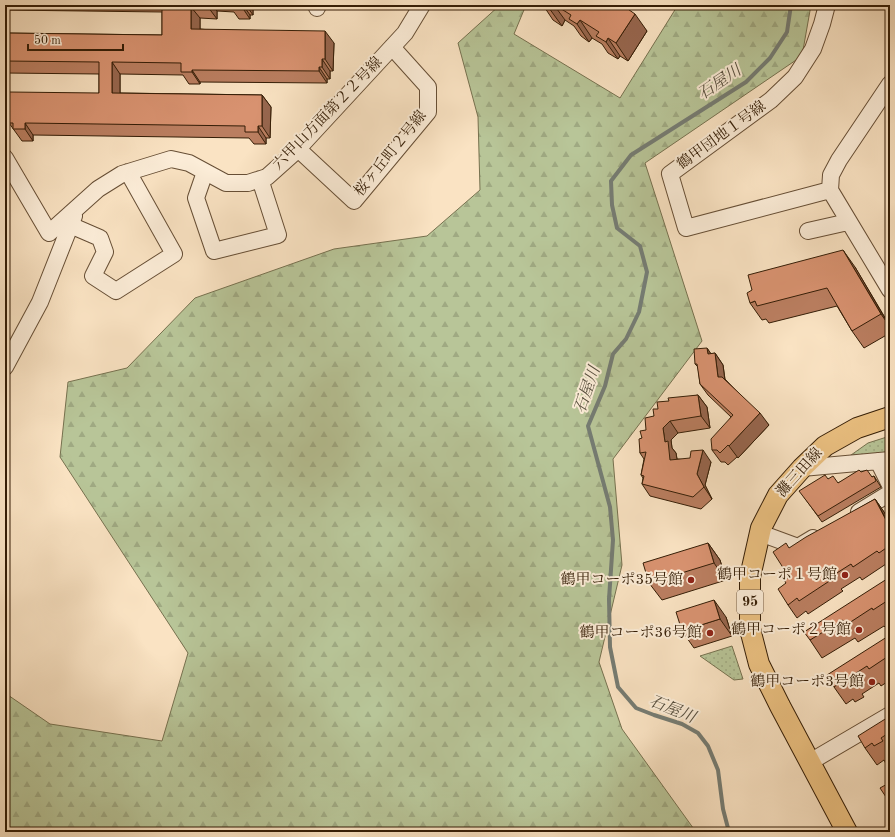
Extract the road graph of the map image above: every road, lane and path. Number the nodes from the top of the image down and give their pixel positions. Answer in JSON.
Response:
{"nodes":[{"id":1,"x":422,"y":5,"type":"edge"},
{"id":2,"x":828,"y":5,"type":"edge"},
{"id":3,"x":392,"y":47,"type":"junction"},
{"id":4,"x":890,"y":84,"type":"edge"},
{"id":5,"x":298,"y":149,"type":"junction"},
{"id":6,"x":5,"y":158,"type":"edge"},
{"id":7,"x":128,"y":172,"type":"junction"},
{"id":8,"x":205,"y":172,"type":"junction"},
{"id":9,"x":260,"y":179,"type":"junction"},
{"id":10,"x":830,"y":190,"type":"junction"},
{"id":11,"x":76,"y":209,"type":"junction"},
{"id":12,"x":848,"y":222,"type":"junction"},
{"id":13,"x":70,"y":225,"type":"junction"},
{"id":14,"x":808,"y":231,"type":"dead end"},
{"id":15,"x":890,"y":290,"type":"edge"},
{"id":16,"x":5,"y":367,"type":"edge"},
{"id":17,"x":890,"y":417,"type":"edge"},
{"id":18,"x":884,"y":461,"type":"edge"},
{"id":19,"x":802,"y":468,"type":"junction"},
{"id":20,"x":890,"y":485,"type":"edge"},
{"id":21,"x":890,"y":493,"type":"edge"},
{"id":22,"x":844,"y":520,"type":"edge"},
{"id":23,"x":824,"y":532,"type":"edge"},
{"id":24,"x":760,"y":533,"type":"junction"},
{"id":25,"x":890,"y":715,"type":"edge"},
{"id":26,"x":810,"y":762,"type":"junction"},
{"id":27,"x":847,"y":832,"type":"edge"}],
"edges":[{"from":1,"to":3,"type":"street","name":"六甲山方面第２２号線"},
{"from":2,"to":10,"type":"street","name":"鶴甲団地１号線"},
{"from":3,"to":5,"type":"street","name":"六甲山方面第２２号線"},
{"from":3,"to":5,"type":"street","name":"桜ヶ丘町２号線"},
{"from":4,"to":10,"type":"street"},
{"from":5,"to":9,"type":"street","name":"六甲山方面第２２号線"},
{"from":6,"to":11,"type":"street","name":"六甲山方面第２２号線"},
{"from":7,"to":8,"type":"street","name":"六甲山方面第２２号線"},
{"from":7,"to":11,"type":"street","name":"六甲山方面第２２号線"},
{"from":7,"to":13,"type":"street"},
{"from":8,"to":9,"type":"street","name":"六甲山方面第２２号線"},
{"from":8,"to":9,"type":"street"},
{"from":10,"to":12,"type":"street"},
{"from":11,"to":13,"type":"street"},
{"from":12,"to":14,"type":"street"},
{"from":12,"to":15,"type":"street"},
{"from":13,"to":16,"type":"street"},
{"from":17,"to":19,"type":"main road","name":"灘三田線","number":"95"},
{"from":18,"to":19,"type":"street"},
{"from":18,"to":20,"type":"street"},
{"from":19,"to":24,"type":"main road","name":"灘三田線","number":"95"},
{"from":21,"to":22,"type":"street"},
{"from":23,"to":24,"type":"street"},
{"from":24,"to":26,"type":"main road","name":"灘三田線","number":"95"},
{"from":25,"to":26,"type":"street"},
{"from":26,"to":27,"type":"main road","name":"灘三田線","number":"95"}]}
